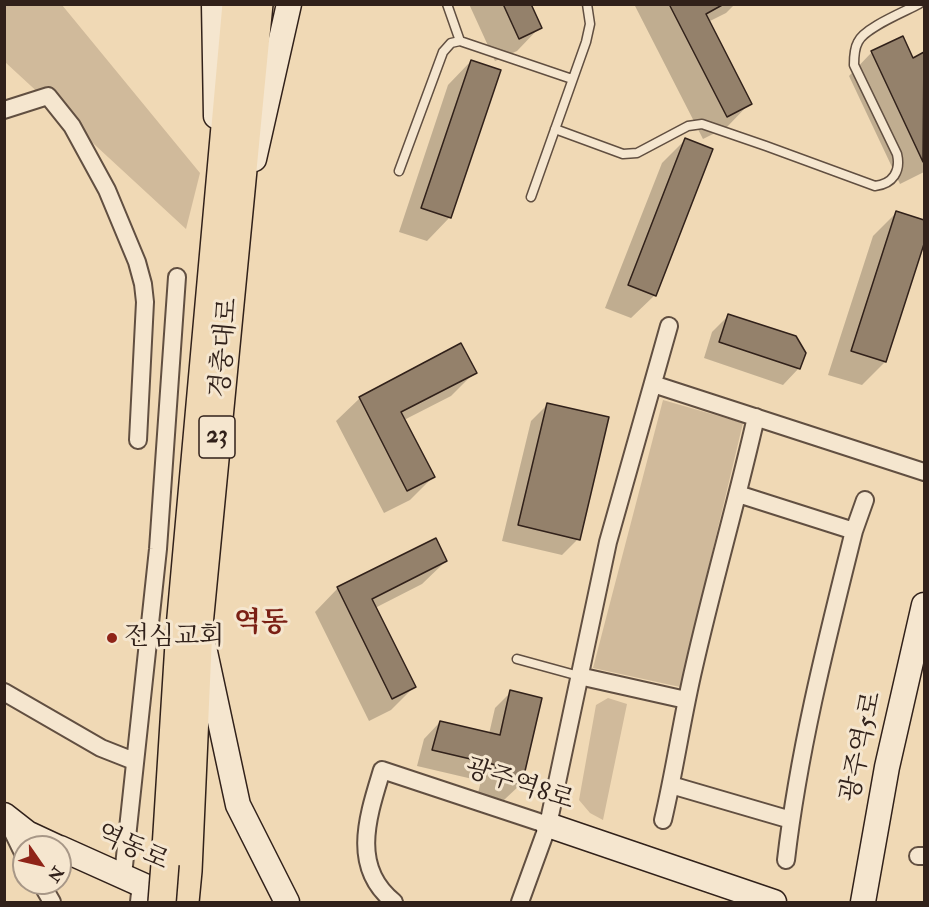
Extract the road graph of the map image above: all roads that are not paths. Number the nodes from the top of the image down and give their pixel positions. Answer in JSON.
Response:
{"nodes":[{"id":1,"x":214,"y":4,"type":"edge"},
{"id":2,"x":236,"y":4,"type":"edge"},
{"id":3,"x":259,"y":4,"type":"edge"},
{"id":4,"x":289,"y":4,"type":"edge"},
{"id":5,"x":447,"y":4,"type":"edge"},
{"id":6,"x":587,"y":4,"type":"edge"},
{"id":7,"x":919,"y":4,"type":"edge"},
{"id":8,"x":460,"y":41,"type":"junction"},
{"id":9,"x":573,"y":80,"type":"junction"},
{"id":10,"x":4,"y":110,"type":"edge"},
{"id":11,"x":555,"y":129,"type":"junction"},
{"id":12,"x":399,"y":171,"type":"dead end"},
{"id":13,"x":531,"y":197,"type":"dead end"},
{"id":14,"x":227,"y":224,"type":"junction"},
{"id":15,"x":177,"y":277,"type":"dead end"},
{"id":16,"x":669,"y":326,"type":"dead end"},
{"id":17,"x":653,"y":384,"type":"junction"},
{"id":18,"x":756,"y":417,"type":"junction"},
{"id":19,"x":138,"y":440,"type":"dead end"},
{"id":20,"x":924,"y":472,"type":"edge"},
{"id":21,"x":738,"y":494,"type":"junction"},
{"id":22,"x":865,"y":500,"type":"dead end"},
{"id":23,"x":855,"y":531,"type":"junction"},
{"id":24,"x":924,"y":605,"type":"edge"},
{"id":25,"x":199,"y":625,"type":"junction"},
{"id":26,"x":517,"y":659,"type":"dead end"},
{"id":27,"x":579,"y":676,"type":"junction"},
{"id":28,"x":4,"y":692,"type":"edge"},
{"id":29,"x":686,"y":700,"type":"junction"},
{"id":30,"x":134,"y":761,"type":"junction"},
{"id":31,"x":671,"y":785,"type":"junction"},
{"id":32,"x":4,"y":815,"type":"edge"},
{"id":33,"x":663,"y":820,"type":"dead end"},
{"id":34,"x":791,"y":820,"type":"junction"},
{"id":35,"x":548,"y":825,"type":"junction"},
{"id":36,"x":14,"y":835,"type":"edge"},
{"id":37,"x":31,"y":835,"type":"edge"},
{"id":38,"x":72,"y":855,"type":"edge"},
{"id":39,"x":786,"y":860,"type":"dead end"},
{"id":40,"x":177,"y":867,"type":"junction"},
{"id":41,"x":135,"y":887,"type":"edge"},
{"id":42,"x":162,"y":903,"type":"edge"},
{"id":43,"x":180,"y":903,"type":"edge"},
{"id":44,"x":185,"y":903,"type":"edge"},
{"id":45,"x":287,"y":903,"type":"edge"},
{"id":46,"x":394,"y":903,"type":"edge"},
{"id":47,"x":520,"y":903,"type":"edge"},
{"id":48,"x":774,"y":903,"type":"edge"},
{"id":49,"x":863,"y":903,"type":"edge"}],
"edges":[{"from":1,"to":14,"type":"street"},
{"from":2,"to":14,"type":"main road","name":"경충대로","number":"23"},
{"from":3,"to":14,"type":"main road","name":"경충대로","number":"23"},
{"from":4,"to":14,"type":"street"},
{"from":5,"to":8,"type":"lane"},
{"from":6,"to":9,"type":"lane"},
{"from":7,"to":11,"type":"lane"},
{"from":8,"to":9,"type":"lane"},
{"from":8,"to":12,"type":"lane"},
{"from":9,"to":11,"type":"lane"},
{"from":10,"to":19,"type":"street"},
{"from":11,"to":13,"type":"lane"},
{"from":14,"to":25,"type":"main road","name":"경충대로","number":"23"},
{"from":14,"to":40,"type":"main road","name":"경충대로","number":"23"},
{"from":15,"to":30,"type":"street"},
{"from":16,"to":17,"type":"street"},
{"from":17,"to":18,"type":"street"},
{"from":17,"to":27,"type":"street"},
{"from":18,"to":20,"type":"street"},
{"from":18,"to":21,"type":"street"},
{"from":21,"to":23,"type":"street"},
{"from":21,"to":29,"type":"street"},
{"from":22,"to":23,"type":"street"},
{"from":23,"to":34,"type":"street"},
{"from":24,"to":49,"type":"street","name":"광주역5로"},
{"from":25,"to":40,"type":"main road","name":"경충대로","number":"23"},
{"from":25,"to":45,"type":"street"},
{"from":26,"to":27,"type":"lane"},
{"from":27,"to":29,"type":"street"},
{"from":27,"to":35,"type":"street"},
{"from":28,"to":30,"type":"street"},
{"from":29,"to":31,"type":"street"},
{"from":30,"to":41,"type":"street"},
{"from":31,"to":33,"type":"street"},
{"from":31,"to":34,"type":"street"},
{"from":32,"to":36,"type":"street"},
{"from":32,"to":37,"type":"street","name":"역동로"},
{"from":34,"to":39,"type":"street"},
{"from":35,"to":46,"type":"street","name":"광주역8로"},
{"from":35,"to":47,"type":"street"},
{"from":35,"to":48,"type":"street","name":"광주역8로"},
{"from":38,"to":41,"type":"street","name":"역동로"},
{"from":40,"to":42,"type":"main road","number":"23","bridge":true},
{"from":40,"to":44,"type":"main road","number":"23"},
{"from":41,"to":43,"type":"street","name":"역동로"}]}
